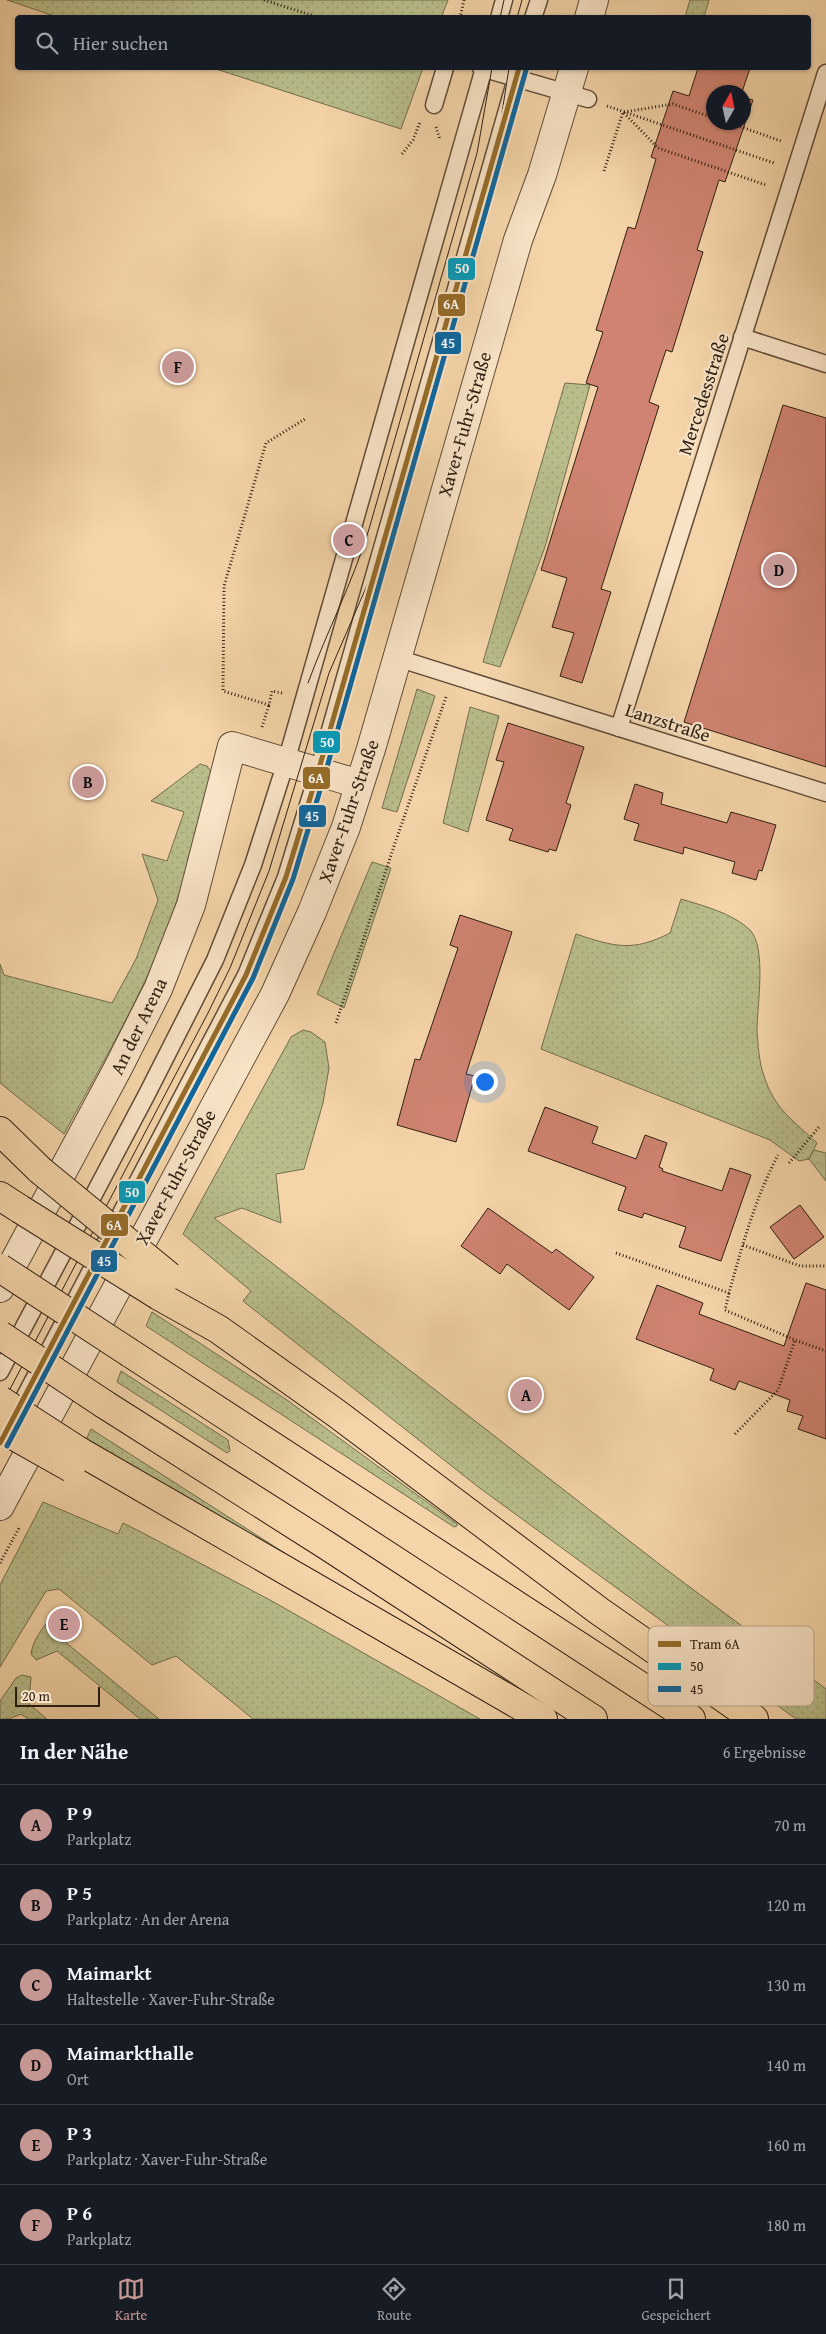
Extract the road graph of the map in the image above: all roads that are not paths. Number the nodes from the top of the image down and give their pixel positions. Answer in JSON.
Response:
{"nodes":[{"id":1,"x":504,"y":0,"type":"edge"},
{"id":2,"x":539,"y":0,"type":"edge"},
{"id":3,"x":594,"y":0,"type":"edge"},
{"id":4,"x":500,"y":15,"type":"edge"},
{"id":5,"x":534,"y":15,"type":"edge"},
{"id":6,"x":590,"y":15,"type":"edge"},
{"id":7,"x":444,"y":70,"type":"edge"},
{"id":8,"x":482,"y":70,"type":"edge"},
{"id":9,"x":497,"y":70,"type":"edge"},
{"id":10,"x":517,"y":73,"type":"edge"},
{"id":11,"x":826,"y":73,"type":"edge"},
{"id":12,"x":576,"y":87,"type":"edge"},
{"id":13,"x":434,"y":105,"type":"dead end"},
{"id":14,"x":742,"y":337,"type":"junction"},
{"id":15,"x":826,"y":364,"type":"edge"},
{"id":16,"x":397,"y":658,"type":"junction"},
{"id":17,"x":619,"y":728,"type":"junction"},
{"id":18,"x":286,"y":762,"type":"junction"},
{"id":19,"x":318,"y":772,"type":"junction"},
{"id":20,"x":360,"y":784,"type":"junction"},
{"id":21,"x":826,"y":793,"type":"edge"},
{"id":22,"x":0,"y":1131,"type":"edge"},
{"id":23,"x":10,"y":1202,"type":"edge"},
{"id":24,"x":0,"y":1268,"type":"edge"},
{"id":25,"x":164,"y":1286,"type":"junction"},
{"id":26,"x":0,"y":1288,"type":"edge"},
{"id":27,"x":0,"y":1335,"type":"edge"},
{"id":28,"x":0,"y":1372,"type":"edge"},
{"id":29,"x":0,"y":1400,"type":"edge"},
{"id":30,"x":0,"y":1428,"type":"edge"},
{"id":31,"x":0,"y":1443,"type":"edge"},
{"id":32,"x":75,"y":1459,"type":"junction"},
{"id":33,"x":0,"y":1506,"type":"edge"},
{"id":34,"x":648,"y":1645,"type":"edge"},
{"id":35,"x":648,"y":1691,"type":"edge"},
{"id":36,"x":671,"y":1706,"type":"edge"},
{"id":37,"x":735,"y":1706,"type":"edge"},
{"id":38,"x":543,"y":1719,"type":"edge"},
{"id":39,"x":593,"y":1719,"type":"edge"},
{"id":40,"x":691,"y":1719,"type":"edge"},
{"id":41,"x":754,"y":1719,"type":"edge"}],
"edges":[{"from":1,"to":4,"type":"lane"},
{"from":2,"to":5,"type":"lane"},
{"from":3,"to":6,"type":"street"},
{"from":7,"to":13,"type":"lane"},
{"from":8,"to":18,"type":"lane"},
{"from":9,"to":10,"type":"lane"},
{"from":10,"to":12,"type":"lane"},
{"from":10,"to":19,"type":"lane"},
{"from":11,"to":14,"type":"lane","name":"Mercedesstraße"},
{"from":12,"to":16,"type":"street","name":"Xaver-Fuhr-Straße"},
{"from":14,"to":15,"type":"lane"},
{"from":14,"to":17,"type":"lane","name":"Mercedesstraße"},
{"from":16,"to":17,"type":"lane","name":"Lanzstraße"},
{"from":16,"to":20,"type":"street","name":"Xaver-Fuhr-Straße"},
{"from":17,"to":21,"type":"lane","name":"Lanzstraße"},
{"from":18,"to":19,"type":"street"},
{"from":18,"to":26,"type":"street","name":"An der Arena"},
{"from":18,"to":28,"type":"lane"},
{"from":19,"to":20,"type":"street"},
{"from":19,"to":31,"type":"lane"},
{"from":20,"to":33,"type":"street","name":"Xaver-Fuhr-Straße"},
{"from":22,"to":25,"type":"highway","bridge":true},
{"from":23,"to":25,"type":"highway","bridge":true},
{"from":24,"to":35,"type":"highway","bridge":true},
{"from":25,"to":34,"type":"highway"},
{"from":27,"to":39,"type":"highway","bridge":true},
{"from":29,"to":32,"type":"highway","bridge":true},
{"from":30,"to":32,"type":"highway","bridge":true},
{"from":32,"to":38,"type":"highway"},
{"from":36,"to":40,"type":"highway","bridge":true},
{"from":37,"to":41,"type":"highway"}]}
